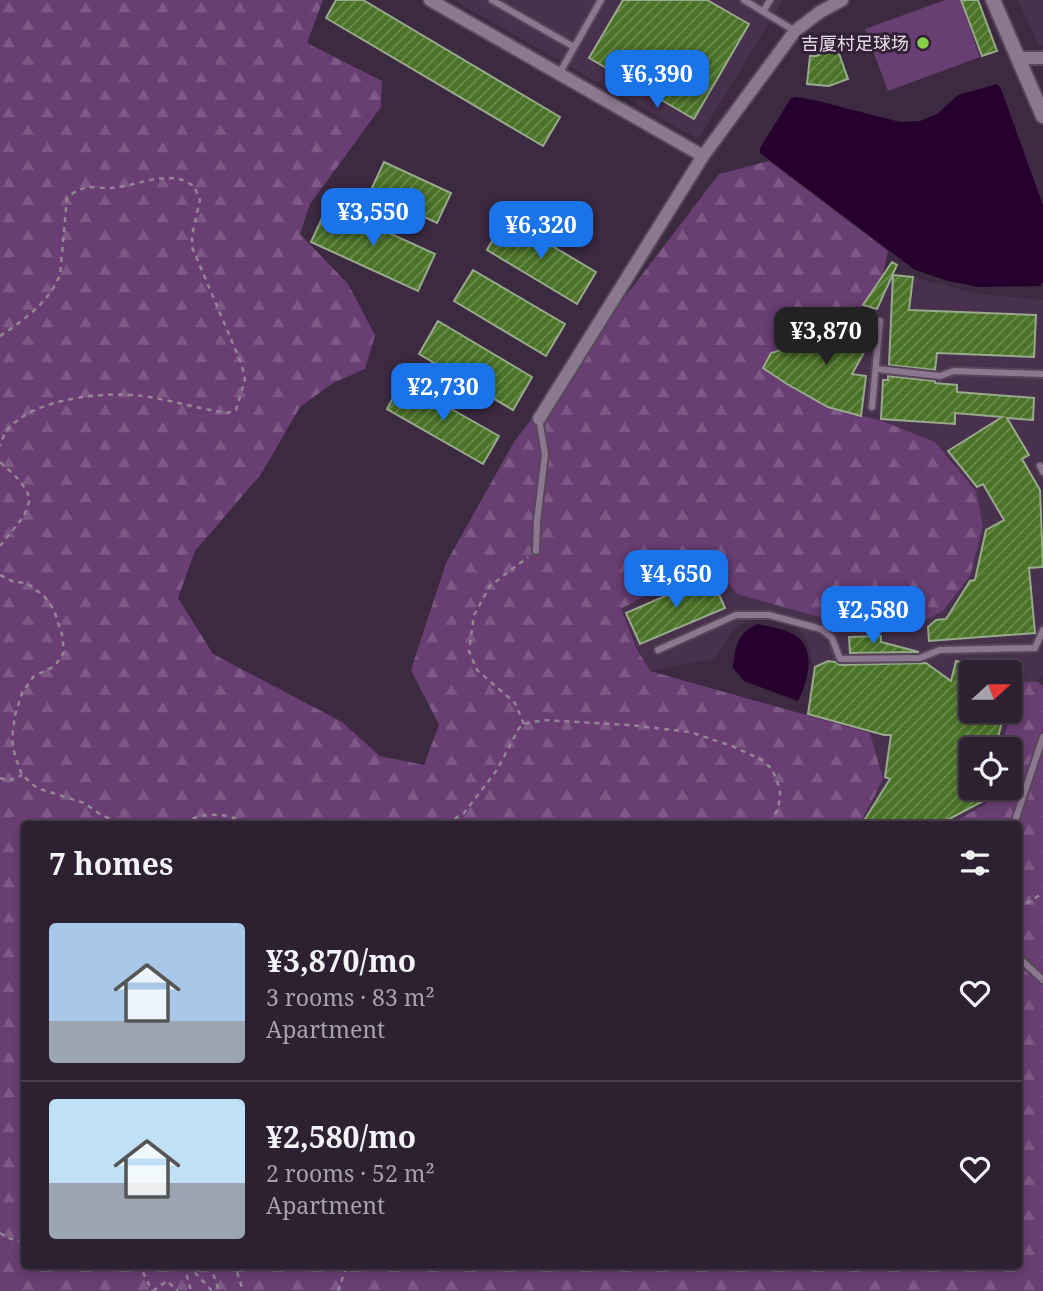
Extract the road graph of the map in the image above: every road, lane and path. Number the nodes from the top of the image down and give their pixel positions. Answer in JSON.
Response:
{"nodes":[{"id":1,"x":430,"y":0,"type":"edge"},
{"id":2,"x":492,"y":0,"type":"edge"},
{"id":3,"x":601,"y":0,"type":"edge"},
{"id":4,"x":744,"y":0,"type":"edge"},
{"id":5,"x":770,"y":0,"type":"edge"},
{"id":6,"x":842,"y":0,"type":"edge"},
{"id":7,"x":993,"y":0,"type":"edge"},
{"id":8,"x":763,"y":12,"type":"junction"},
{"id":9,"x":795,"y":31,"type":"junction"},
{"id":10,"x":574,"y":47,"type":"junction"},
{"id":11,"x":1018,"y":58,"type":"junction"},
{"id":12,"x":1043,"y":58,"type":"edge"},
{"id":13,"x":559,"y":74,"type":"junction"},
{"id":14,"x":1043,"y":116,"type":"edge"},
{"id":15,"x":703,"y":156,"type":"junction"},
{"id":16,"x":880,"y":321,"type":"dead end"},
{"id":17,"x":0,"y":336,"type":"edge"},
{"id":18,"x":877,"y":369,"type":"junction"},
{"id":19,"x":1043,"y":374,"type":"edge"},
{"id":20,"x":872,"y":407,"type":"dead end"},
{"id":21,"x":540,"y":419,"type":"joint"},
{"id":22,"x":0,"y":446,"type":"edge"},
{"id":23,"x":0,"y":462,"type":"edge"},
{"id":24,"x":0,"y":546,"type":"edge"},
{"id":25,"x":536,"y":551,"type":"joint"},
{"id":26,"x":0,"y":575,"type":"edge"},
{"id":27,"x":1043,"y":630,"type":"edge"},
{"id":28,"x":658,"y":650,"type":"dead end"},
{"id":29,"x":524,"y":724,"type":"junction"},
{"id":30,"x":1043,"y":737,"type":"edge"},
{"id":31,"x":22,"y":775,"type":"junction"},
{"id":32,"x":0,"y":779,"type":"edge"},
{"id":33,"x":117,"y":821,"type":"edge"},
{"id":34,"x":184,"y":821,"type":"edge"},
{"id":35,"x":243,"y":821,"type":"edge"},
{"id":36,"x":451,"y":821,"type":"edge"},
{"id":37,"x":771,"y":821,"type":"edge"},
{"id":38,"x":1015,"y":821,"type":"edge"},
{"id":39,"x":1043,"y":892,"type":"edge"},
{"id":40,"x":1022,"y":906,"type":"edge"},
{"id":41,"x":1022,"y":961,"type":"edge"},
{"id":42,"x":1043,"y":980,"type":"edge"},
{"id":43,"x":0,"y":1233,"type":"edge"},
{"id":44,"x":21,"y":1241,"type":"edge"},
{"id":45,"x":142,"y":1269,"type":"edge"},
{"id":46,"x":187,"y":1269,"type":"edge"},
{"id":47,"x":190,"y":1269,"type":"edge"},
{"id":48,"x":211,"y":1269,"type":"edge"},
{"id":49,"x":236,"y":1269,"type":"edge"},
{"id":50,"x":346,"y":1269,"type":"edge"},
{"id":51,"x":153,"y":1291,"type":"edge"},
{"id":52,"x":178,"y":1291,"type":"edge"},
{"id":53,"x":191,"y":1291,"type":"edge"},
{"id":54,"x":212,"y":1291,"type":"edge"},
{"id":55,"x":219,"y":1291,"type":"edge"},
{"id":56,"x":243,"y":1291,"type":"edge"},
{"id":57,"x":338,"y":1291,"type":"edge"}],
"edges":[{"from":1,"to":13,"type":"street"},
{"from":2,"to":10,"type":"lane"},
{"from":3,"to":10,"type":"lane"},
{"from":4,"to":8,"type":"lane"},
{"from":5,"to":8,"type":"lane"},
{"from":6,"to":9,"type":"street"},
{"from":7,"to":11,"type":"street"},
{"from":8,"to":9,"type":"lane"},
{"from":9,"to":15,"type":"street"},
{"from":10,"to":13,"type":"lane"},
{"from":11,"to":12,"type":"street"},
{"from":11,"to":14,"type":"street"},
{"from":13,"to":15,"type":"street"},
{"from":15,"to":21,"type":"street"},
{"from":16,"to":18,"type":"lane"},
{"from":17,"to":22,"type":"path"},
{"from":18,"to":19,"type":"lane"},
{"from":18,"to":20,"type":"lane"},
{"from":21,"to":25,"type":"lane"},
{"from":23,"to":24,"type":"path"},
{"from":25,"to":29,"type":"path"},
{"from":26,"to":31,"type":"path"},
{"from":27,"to":28,"type":"lane"},
{"from":29,"to":36,"type":"path"},
{"from":29,"to":37,"type":"path"},
{"from":30,"to":38,"type":"lane"},
{"from":31,"to":32,"type":"path"},
{"from":31,"to":33,"type":"path"},
{"from":34,"to":35,"type":"path"},
{"from":39,"to":40,"type":"path"},
{"from":41,"to":42,"type":"lane"},
{"from":43,"to":44,"type":"path"},
{"from":45,"to":51,"type":"path"},
{"from":46,"to":53,"type":"path"},
{"from":47,"to":54,"type":"path"},
{"from":48,"to":55,"type":"path"},
{"from":49,"to":56,"type":"path"},
{"from":50,"to":57,"type":"path"},
{"from":51,"to":52,"type":"path"}]}
